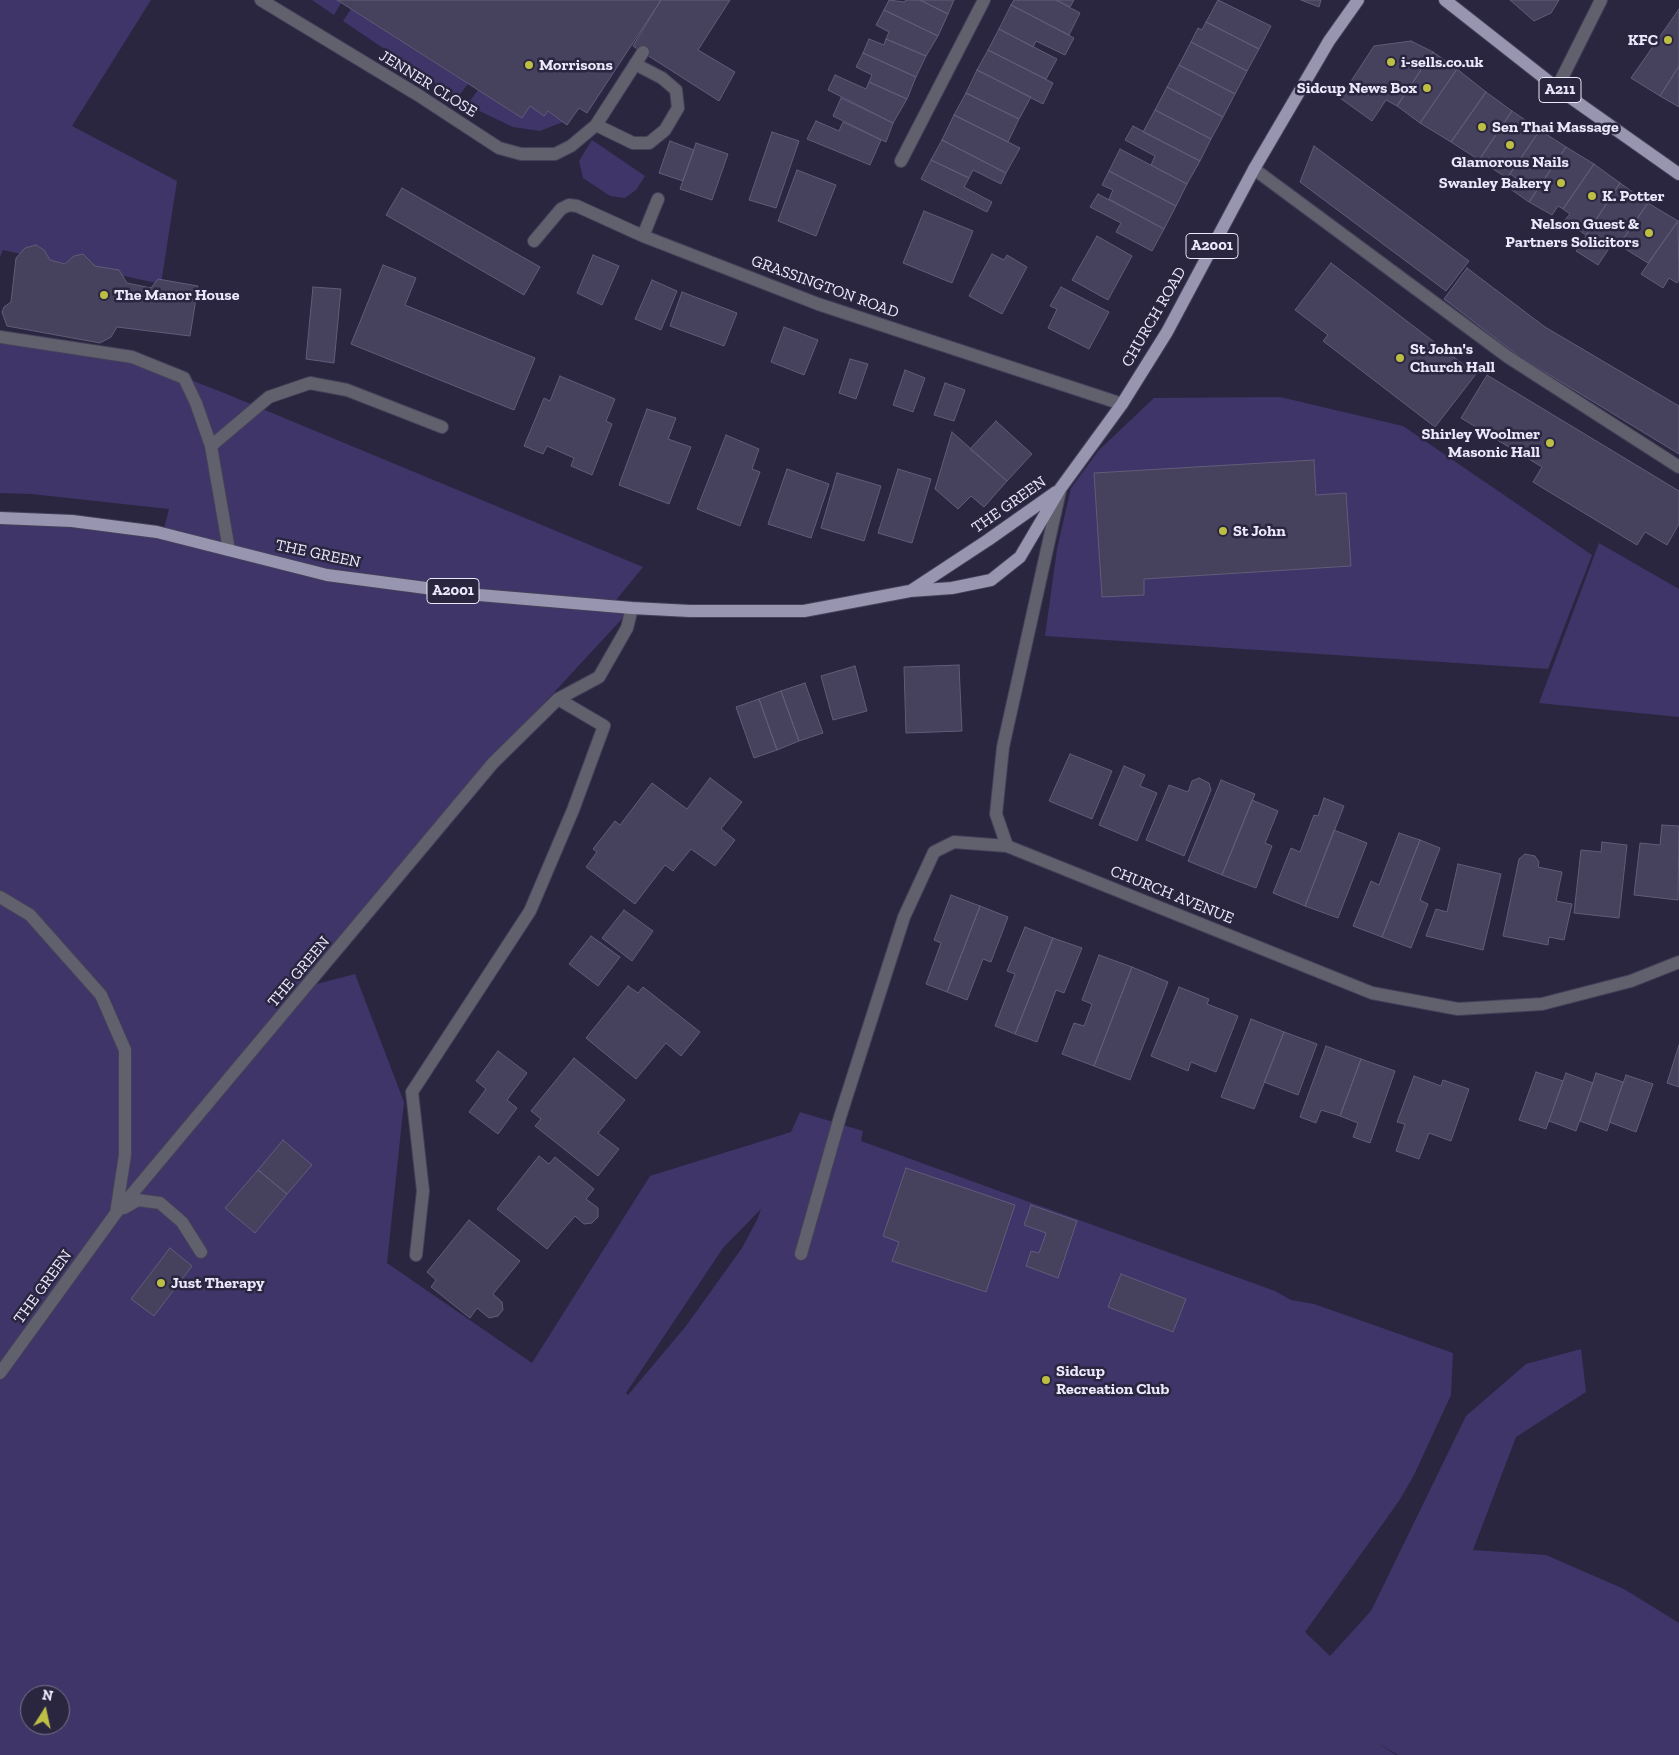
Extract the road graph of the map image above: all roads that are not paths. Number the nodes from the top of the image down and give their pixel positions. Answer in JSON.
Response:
{"nodes":[{"id":1,"x":261,"y":0,"type":"edge"},
{"id":2,"x":984,"y":0,"type":"edge"},
{"id":3,"x":1358,"y":0,"type":"edge"},
{"id":4,"x":1445,"y":0,"type":"edge"},
{"id":5,"x":1601,"y":0,"type":"edge"},
{"id":6,"x":643,"y":52,"type":"dead end"},
{"id":7,"x":636,"y":64,"type":"junction"},
{"id":8,"x":1557,"y":88,"type":"junction"},
{"id":9,"x":596,"y":125,"type":"junction"},
{"id":10,"x":901,"y":161,"type":"dead end"},
{"id":11,"x":1254,"y":169,"type":"junction"},
{"id":12,"x":1679,"y":174,"type":"edge"},
{"id":13,"x":658,"y":199,"type":"dead end"},
{"id":14,"x":643,"y":236,"type":"junction"},
{"id":15,"x":534,"y":241,"type":"dead end"},
{"id":16,"x":0,"y":337,"type":"edge"},
{"id":17,"x":1122,"y":404,"type":"junction"},
{"id":18,"x":442,"y":427,"type":"dead end"},
{"id":19,"x":211,"y":446,"type":"junction"},
{"id":20,"x":1679,"y":467,"type":"edge"},
{"id":21,"x":1060,"y":489,"type":"junction"},
{"id":22,"x":0,"y":518,"type":"edge"},
{"id":23,"x":229,"y":550,"type":"junction"},
{"id":24,"x":910,"y":591,"type":"junction"},
{"id":25,"x":632,"y":608,"type":"junction"},
{"id":26,"x":558,"y":699,"type":"junction"},
{"id":27,"x":1007,"y":846,"type":"junction"},
{"id":28,"x":0,"y":897,"type":"edge"},
{"id":29,"x":1679,"y":962,"type":"edge"},
{"id":30,"x":116,"y":1214,"type":"junction"},
{"id":31,"x":201,"y":1252,"type":"dead end"},
{"id":32,"x":802,"y":1254,"type":"dead end"},
{"id":33,"x":416,"y":1256,"type":"dead end"},
{"id":34,"x":0,"y":1373,"type":"edge"}],
"edges":[{"from":1,"to":9,"type":"street","name":"JENNER CLOSE"},
{"from":2,"to":10,"type":"street"},
{"from":3,"to":11,"type":"main road","name":"CHURCH ROAD","number":"A2001"},
{"from":4,"to":8,"type":"main road","number":"A211"},
{"from":5,"to":8,"type":"street"},
{"from":6,"to":7,"type":"street","name":"JENNER CLOSE"},
{"from":7,"to":9,"type":"street","name":"JENNER CLOSE"},
{"from":7,"to":9,"type":"street"},
{"from":8,"to":12,"type":"main road","number":"A211"},
{"from":11,"to":17,"type":"main road","name":"CHURCH ROAD","number":"A2001"},
{"from":11,"to":20,"type":"street"},
{"from":13,"to":14,"type":"street"},
{"from":14,"to":15,"type":"street","name":"GRASSINGTON ROAD"},
{"from":14,"to":17,"type":"street","name":"GRASSINGTON ROAD"},
{"from":16,"to":19,"type":"street"},
{"from":17,"to":21,"type":"main road","name":"CHURCH ROAD","number":"A2001"},
{"from":18,"to":19,"type":"street"},
{"from":19,"to":23,"type":"street"},
{"from":21,"to":24,"type":"main road","name":"THE GREEN","number":"A2001"},
{"from":21,"to":24,"type":"main road","name":"THE GREEN","number":"A2001"},
{"from":21,"to":27,"type":"street"},
{"from":22,"to":23,"type":"main road","name":"THE GREEN","number":"A2001"},
{"from":23,"to":25,"type":"main road","name":"THE GREEN","number":"A2001"},
{"from":24,"to":25,"type":"main road","name":"THE GREEN","number":"A2001"},
{"from":25,"to":26,"type":"street","name":"THE GREEN"},
{"from":26,"to":30,"type":"street","name":"THE GREEN"},
{"from":26,"to":33,"type":"street"},
{"from":27,"to":29,"type":"street","name":"CHURCH AVENUE"},
{"from":27,"to":32,"type":"street","name":"CHURCH AVENUE"},
{"from":28,"to":30,"type":"street"},
{"from":30,"to":31,"type":"street"},
{"from":30,"to":34,"type":"street","name":"THE GREEN"}]}
